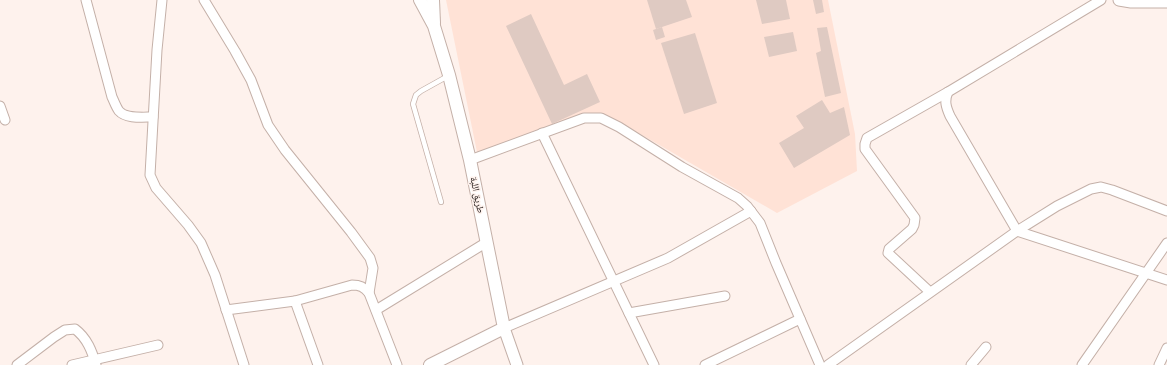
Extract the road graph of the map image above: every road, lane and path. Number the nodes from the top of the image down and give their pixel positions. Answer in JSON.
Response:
{"nodes":[{"id":1,"x":86,"y":0,"type":"edge"},
{"id":2,"x":162,"y":0,"type":"edge"},
{"id":3,"x":204,"y":0,"type":"edge"},
{"id":4,"x":420,"y":0,"type":"edge"},
{"id":5,"x":433,"y":0,"type":"edge"},
{"id":6,"x":1101,"y":0,"type":"edge"},
{"id":7,"x":1119,"y":0,"type":"edge"},
{"id":8,"x":1167,"y":2,"type":"edge"},
{"id":9,"x":434,"y":26,"type":"junction"},
{"id":10,"x":449,"y":75,"type":"junction"},
{"id":11,"x":948,"y":92,"type":"junction"},
{"id":12,"x":0,"y":106,"type":"edge"},
{"id":13,"x":153,"y":117,"type":"junction"},
{"id":14,"x":5,"y":120,"type":"dead end"},
{"id":15,"x":542,"y":133,"type":"junction"},
{"id":16,"x":470,"y":160,"type":"junction"},
{"id":17,"x":441,"y":202,"type":"dead end"},
{"id":18,"x":751,"y":211,"type":"junction"},
{"id":19,"x":1167,"y":211,"type":"edge"},
{"id":20,"x":1017,"y":230,"type":"junction"},
{"id":21,"x":487,"y":242,"type":"junction"},
{"id":22,"x":1167,"y":243,"type":"edge"},
{"id":23,"x":1146,"y":273,"type":"junction"},
{"id":24,"x":1167,"y":280,"type":"edge"},
{"id":25,"x":613,"y":281,"type":"junction"},
{"id":26,"x":930,"y":292,"type":"junction"},
{"id":27,"x":369,"y":293,"type":"junction"},
{"id":28,"x":725,"y":296,"type":"dead end"},
{"id":29,"x":295,"y":302,"type":"junction"},
{"id":30,"x":226,"y":310,"type":"junction"},
{"id":31,"x":376,"y":310,"type":"junction"},
{"id":32,"x":629,"y":313,"type":"junction"},
{"id":33,"x":800,"y":319,"type":"junction"},
{"id":34,"x":504,"y":328,"type":"junction"},
{"id":35,"x":158,"y":344,"type":"dead end"},
{"id":36,"x":986,"y":347,"type":"dead end"},
{"id":37,"x":1167,"y":348,"type":"edge"},
{"id":38,"x":95,"y":362,"type":"edge"},
{"id":39,"x":17,"y":365,"type":"edge"},
{"id":40,"x":72,"y":365,"type":"edge"},
{"id":41,"x":244,"y":365,"type":"edge"},
{"id":42,"x":318,"y":365,"type":"edge"},
{"id":43,"x":397,"y":365,"type":"edge"},
{"id":44,"x":430,"y":365,"type":"edge"},
{"id":45,"x":517,"y":365,"type":"edge"},
{"id":46,"x":654,"y":365,"type":"edge"},
{"id":47,"x":705,"y":365,"type":"edge"},
{"id":48,"x":820,"y":365,"type":"edge"},
{"id":49,"x":828,"y":365,"type":"edge"},
{"id":50,"x":971,"y":365,"type":"edge"},
{"id":51,"x":1082,"y":365,"type":"edge"},
{"id":52,"x":1159,"y":365,"type":"edge"}],
"edges":[{"from":1,"to":13,"type":"street"},
{"from":2,"to":13,"type":"street"},
{"from":3,"to":27,"type":"street"},
{"from":4,"to":9,"type":"main road","name":"طريق اللبة"},
{"from":5,"to":9,"type":"main road","name":"طريق اللبة"},
{"from":6,"to":11,"type":"street"},
{"from":7,"to":8,"type":"street"},
{"from":9,"to":10,"type":"main road","name":"طريق اللبة"},
{"from":10,"to":16,"type":"main road","name":"طريق اللبة"},
{"from":10,"to":17,"type":"lane"},
{"from":11,"to":20,"type":"street"},
{"from":11,"to":26,"type":"street"},
{"from":12,"to":14,"type":"street"},
{"from":13,"to":30,"type":"street"},
{"from":15,"to":16,"type":"street"},
{"from":15,"to":18,"type":"street"},
{"from":15,"to":25,"type":"street"},
{"from":16,"to":21,"type":"main road","name":"طريق اللبة"},
{"from":18,"to":25,"type":"street"},
{"from":18,"to":33,"type":"street"},
{"from":19,"to":20,"type":"street"},
{"from":20,"to":23,"type":"street"},
{"from":20,"to":26,"type":"street"},
{"from":21,"to":31,"type":"street"},
{"from":21,"to":34,"type":"main road","name":"طريق اللبة"},
{"from":22,"to":23,"type":"street"},
{"from":23,"to":24,"type":"street"},
{"from":23,"to":51,"type":"street"},
{"from":25,"to":32,"type":"street"},
{"from":25,"to":34,"type":"street"},
{"from":26,"to":49,"type":"street"},
{"from":27,"to":29,"type":"street"},
{"from":27,"to":31,"type":"street"},
{"from":28,"to":32,"type":"street"},
{"from":29,"to":30,"type":"street"},
{"from":29,"to":42,"type":"street"},
{"from":30,"to":41,"type":"street"},
{"from":31,"to":43,"type":"street"},
{"from":32,"to":46,"type":"street"},
{"from":33,"to":47,"type":"street"},
{"from":33,"to":48,"type":"street"},
{"from":34,"to":44,"type":"main road"},
{"from":34,"to":45,"type":"street","name":"طريق اللبة"},
{"from":35,"to":38,"type":"street"},
{"from":36,"to":50,"type":"street"},
{"from":37,"to":52,"type":"street"},
{"from":38,"to":39,"type":"street"},
{"from":38,"to":40,"type":"street"}]}
